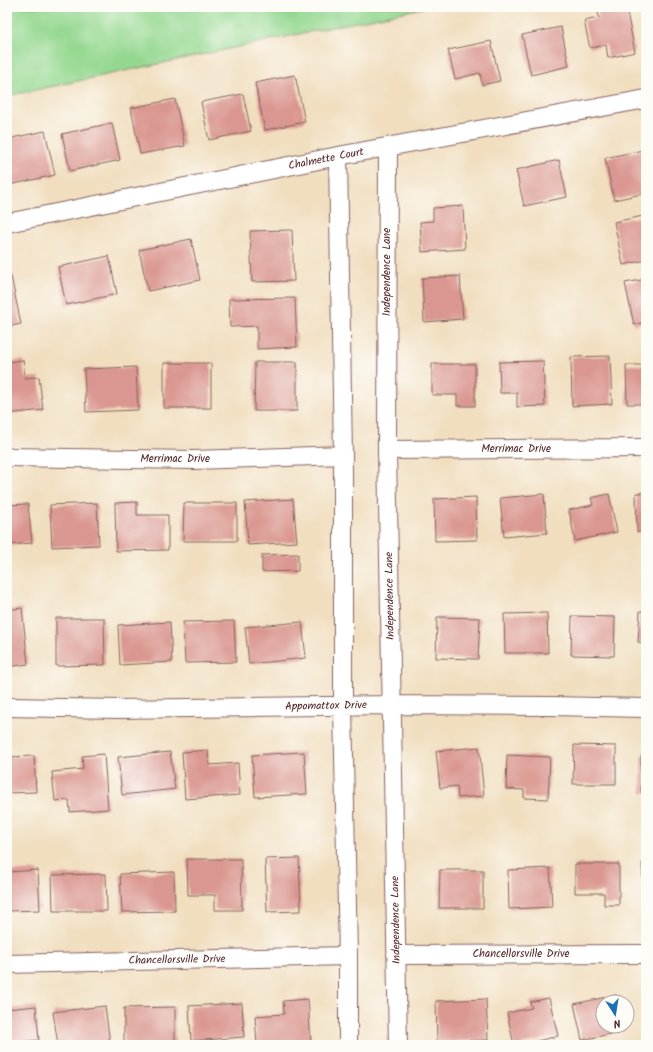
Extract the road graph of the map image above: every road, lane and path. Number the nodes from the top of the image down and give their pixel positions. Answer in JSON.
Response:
{"nodes":[{"id":1,"x":646,"y":99,"type":"edge"},
{"id":2,"x":388,"y":147,"type":"junction"},
{"id":3,"x":338,"y":156,"type":"junction"},
{"id":4,"x":7,"y":223,"type":"edge"},
{"id":5,"x":646,"y":448,"type":"edge"},
{"id":6,"x":387,"y":450,"type":"junction"},
{"id":7,"x":343,"y":455,"type":"junction"},
{"id":8,"x":7,"y":457,"type":"edge"},
{"id":9,"x":343,"y":706,"type":"junction"},
{"id":10,"x":392,"y":706,"type":"junction"},
{"id":11,"x":7,"y":707,"type":"edge"},
{"id":12,"x":646,"y":708,"type":"edge"},
{"id":13,"x":396,"y":954,"type":"junction"},
{"id":14,"x":646,"y":954,"type":"edge"},
{"id":15,"x":348,"y":956,"type":"junction"},
{"id":16,"x":7,"y":964,"type":"edge"},
{"id":17,"x":348,"y":1045,"type":"edge"},
{"id":18,"x":398,"y":1045,"type":"edge"}],
"edges":[{"from":1,"to":2,"type":"street","name":"Chalmette Court"},
{"from":2,"to":3,"type":"street","name":"Chalmette Court"},
{"from":2,"to":6,"type":"street","name":"Independence Lane"},
{"from":3,"to":4,"type":"street","name":"Chalmette Court"},
{"from":3,"to":7,"type":"street"},
{"from":5,"to":6,"type":"street","name":"Merrimac Drive"},
{"from":6,"to":10,"type":"street","name":"Independence Lane"},
{"from":7,"to":8,"type":"street","name":"Merrimac Drive"},
{"from":7,"to":9,"type":"street"},
{"from":9,"to":10,"type":"street","name":"Appomattox Drive"},
{"from":9,"to":11,"type":"street","name":"Appomattox Drive"},
{"from":9,"to":15,"type":"street"},
{"from":10,"to":12,"type":"street","name":"Appomattox Drive"},
{"from":10,"to":13,"type":"street","name":"Independence Lane"},
{"from":13,"to":14,"type":"street","name":"Chancellorsville Drive"},
{"from":13,"to":18,"type":"street","name":"Independence Lane"},
{"from":15,"to":16,"type":"street","name":"Chancellorsville Drive"},
{"from":15,"to":17,"type":"street"}]}
